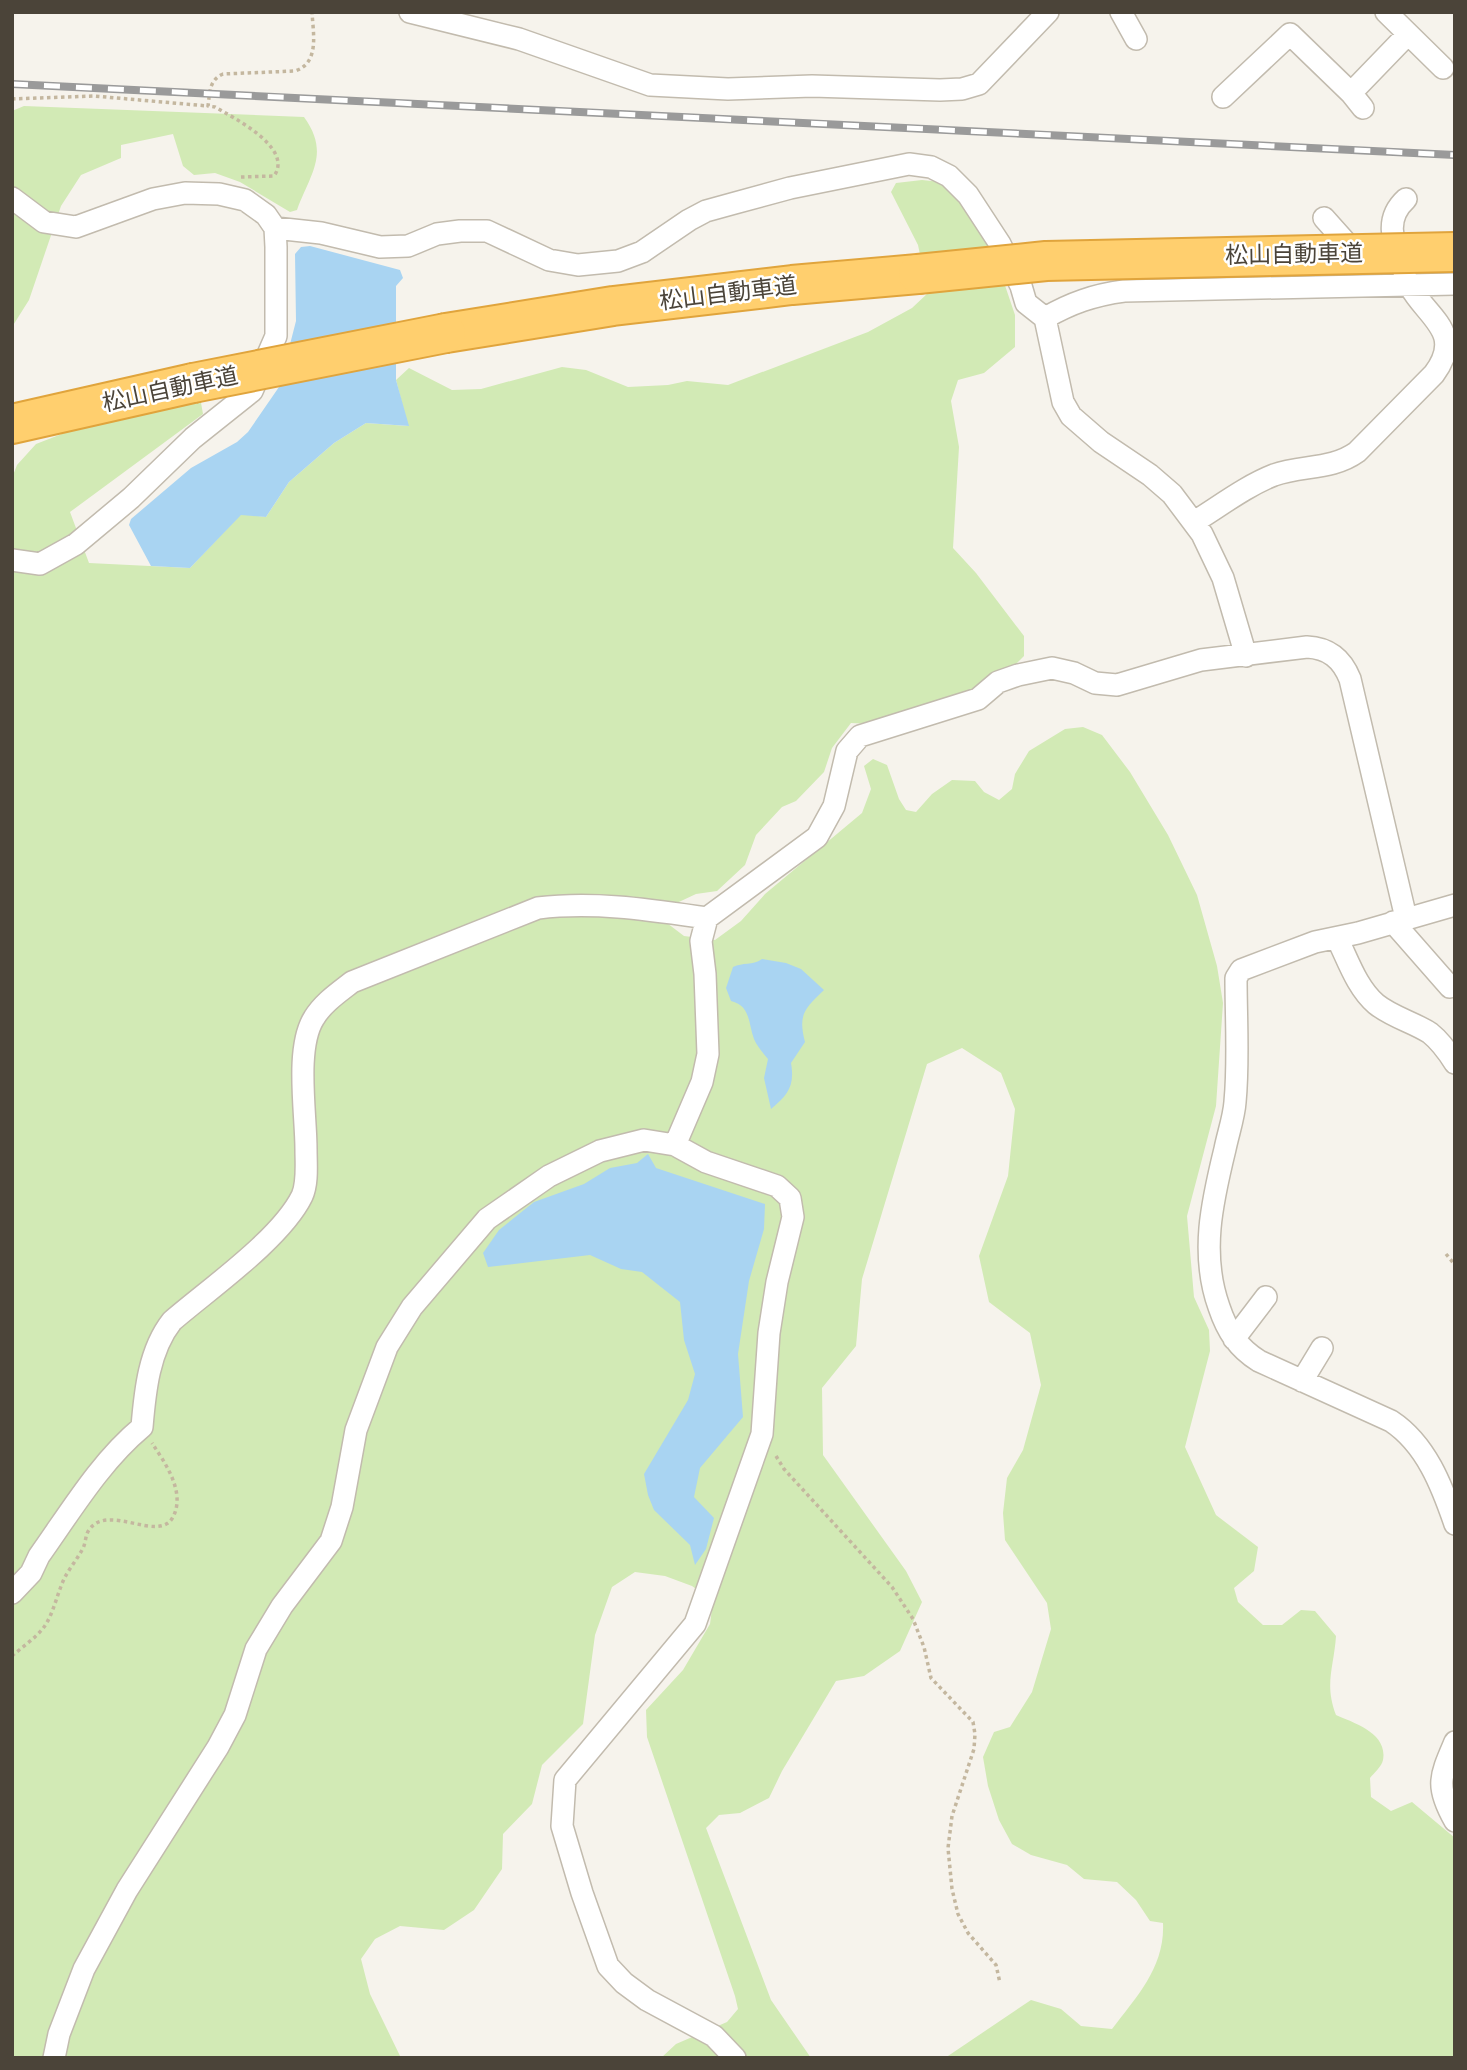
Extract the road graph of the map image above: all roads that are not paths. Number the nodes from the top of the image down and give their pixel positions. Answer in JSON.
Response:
{"nodes":[{"id":1,"x":410,"y":12,"type":"edge"},
{"id":2,"x":1048,"y":12,"type":"edge"},
{"id":3,"x":1121,"y":12,"type":"edge"},
{"id":4,"x":1386,"y":12,"type":"edge"},
{"id":5,"x":469,"y":19,"type":"edge"},
{"id":6,"x":1408,"y":34,"type":"junction"},
{"id":7,"x":1136,"y":39,"type":"dead end"},
{"id":8,"x":1443,"y":68,"type":"dead end"},
{"id":9,"x":1223,"y":97,"type":"dead end"},
{"id":10,"x":12,"y":198,"type":"edge"},
{"id":11,"x":1406,"y":199,"type":"dead end"},
{"id":12,"x":1324,"y":218,"type":"dead end"},
{"id":13,"x":275,"y":228,"type":"junction"},
{"id":14,"x":1455,"y":252,"type":"edge"},
{"id":15,"x":1455,"y":284,"type":"edge"},
{"id":16,"x":1409,"y":285,"type":"junction"},
{"id":17,"x":1045,"y":318,"type":"junction"},
{"id":18,"x":12,"y":424,"type":"edge"},
{"id":19,"x":1194,"y":522,"type":"junction"},
{"id":20,"x":12,"y":560,"type":"edge"},
{"id":21,"x":1246,"y":656,"type":"junction"},
{"id":22,"x":1455,"y":905,"type":"edge"},
{"id":23,"x":707,"y":918,"type":"junction"},
{"id":24,"x":1400,"y":920,"type":"junction"},
{"id":25,"x":1336,"y":938,"type":"junction"},
{"id":26,"x":1450,"y":987,"type":"dead end"},
{"id":27,"x":1455,"y":1063,"type":"edge"},
{"id":28,"x":675,"y":1145,"type":"junction"},
{"id":29,"x":1266,"y":1297,"type":"dead end"},
{"id":30,"x":1234,"y":1339,"type":"junction"},
{"id":31,"x":1322,"y":1348,"type":"dead end"},
{"id":32,"x":1301,"y":1381,"type":"junction"},
{"id":33,"x":1452,"y":1510,"type":"edge"},
{"id":34,"x":12,"y":1592,"type":"edge"},
{"id":35,"x":1455,"y":1742,"type":"edge"},
{"id":36,"x":1455,"y":1821,"type":"edge"},
{"id":37,"x":54,"y":2058,"type":"edge"},
{"id":38,"x":735,"y":2058,"type":"edge"}],
"edges":[{"from":1,"to":5,"type":"street"},
{"from":2,"to":5,"type":"street"},
{"from":3,"to":7,"type":"street"},
{"from":4,"to":6,"type":"street"},
{"from":6,"to":8,"type":"street"},
{"from":6,"to":9,"type":"street"},
{"from":10,"to":13,"type":"street"},
{"from":11,"to":16,"type":"street"},
{"from":12,"to":16,"type":"street"},
{"from":13,"to":17,"type":"street"},
{"from":13,"to":20,"type":"street"},
{"from":14,"to":18,"type":"highway","name":"松山自動車道","bridge":true},
{"from":15,"to":16,"type":"street"},
{"from":16,"to":17,"type":"street"},
{"from":16,"to":19,"type":"street"},
{"from":17,"to":19,"type":"street"},
{"from":19,"to":21,"type":"street"},
{"from":21,"to":23,"type":"street"},
{"from":21,"to":24,"type":"street"},
{"from":22,"to":24,"type":"street"},
{"from":23,"to":28,"type":"street"},
{"from":23,"to":34,"type":"street"},
{"from":24,"to":25,"type":"street"},
{"from":24,"to":26,"type":"street"},
{"from":25,"to":27,"type":"street"},
{"from":25,"to":30,"type":"street"},
{"from":28,"to":37,"type":"street"},
{"from":28,"to":38,"type":"street"},
{"from":29,"to":30,"type":"street"},
{"from":30,"to":32,"type":"street"},
{"from":31,"to":32,"type":"street"},
{"from":32,"to":33,"type":"street"},
{"from":35,"to":36,"type":"street"}]}
